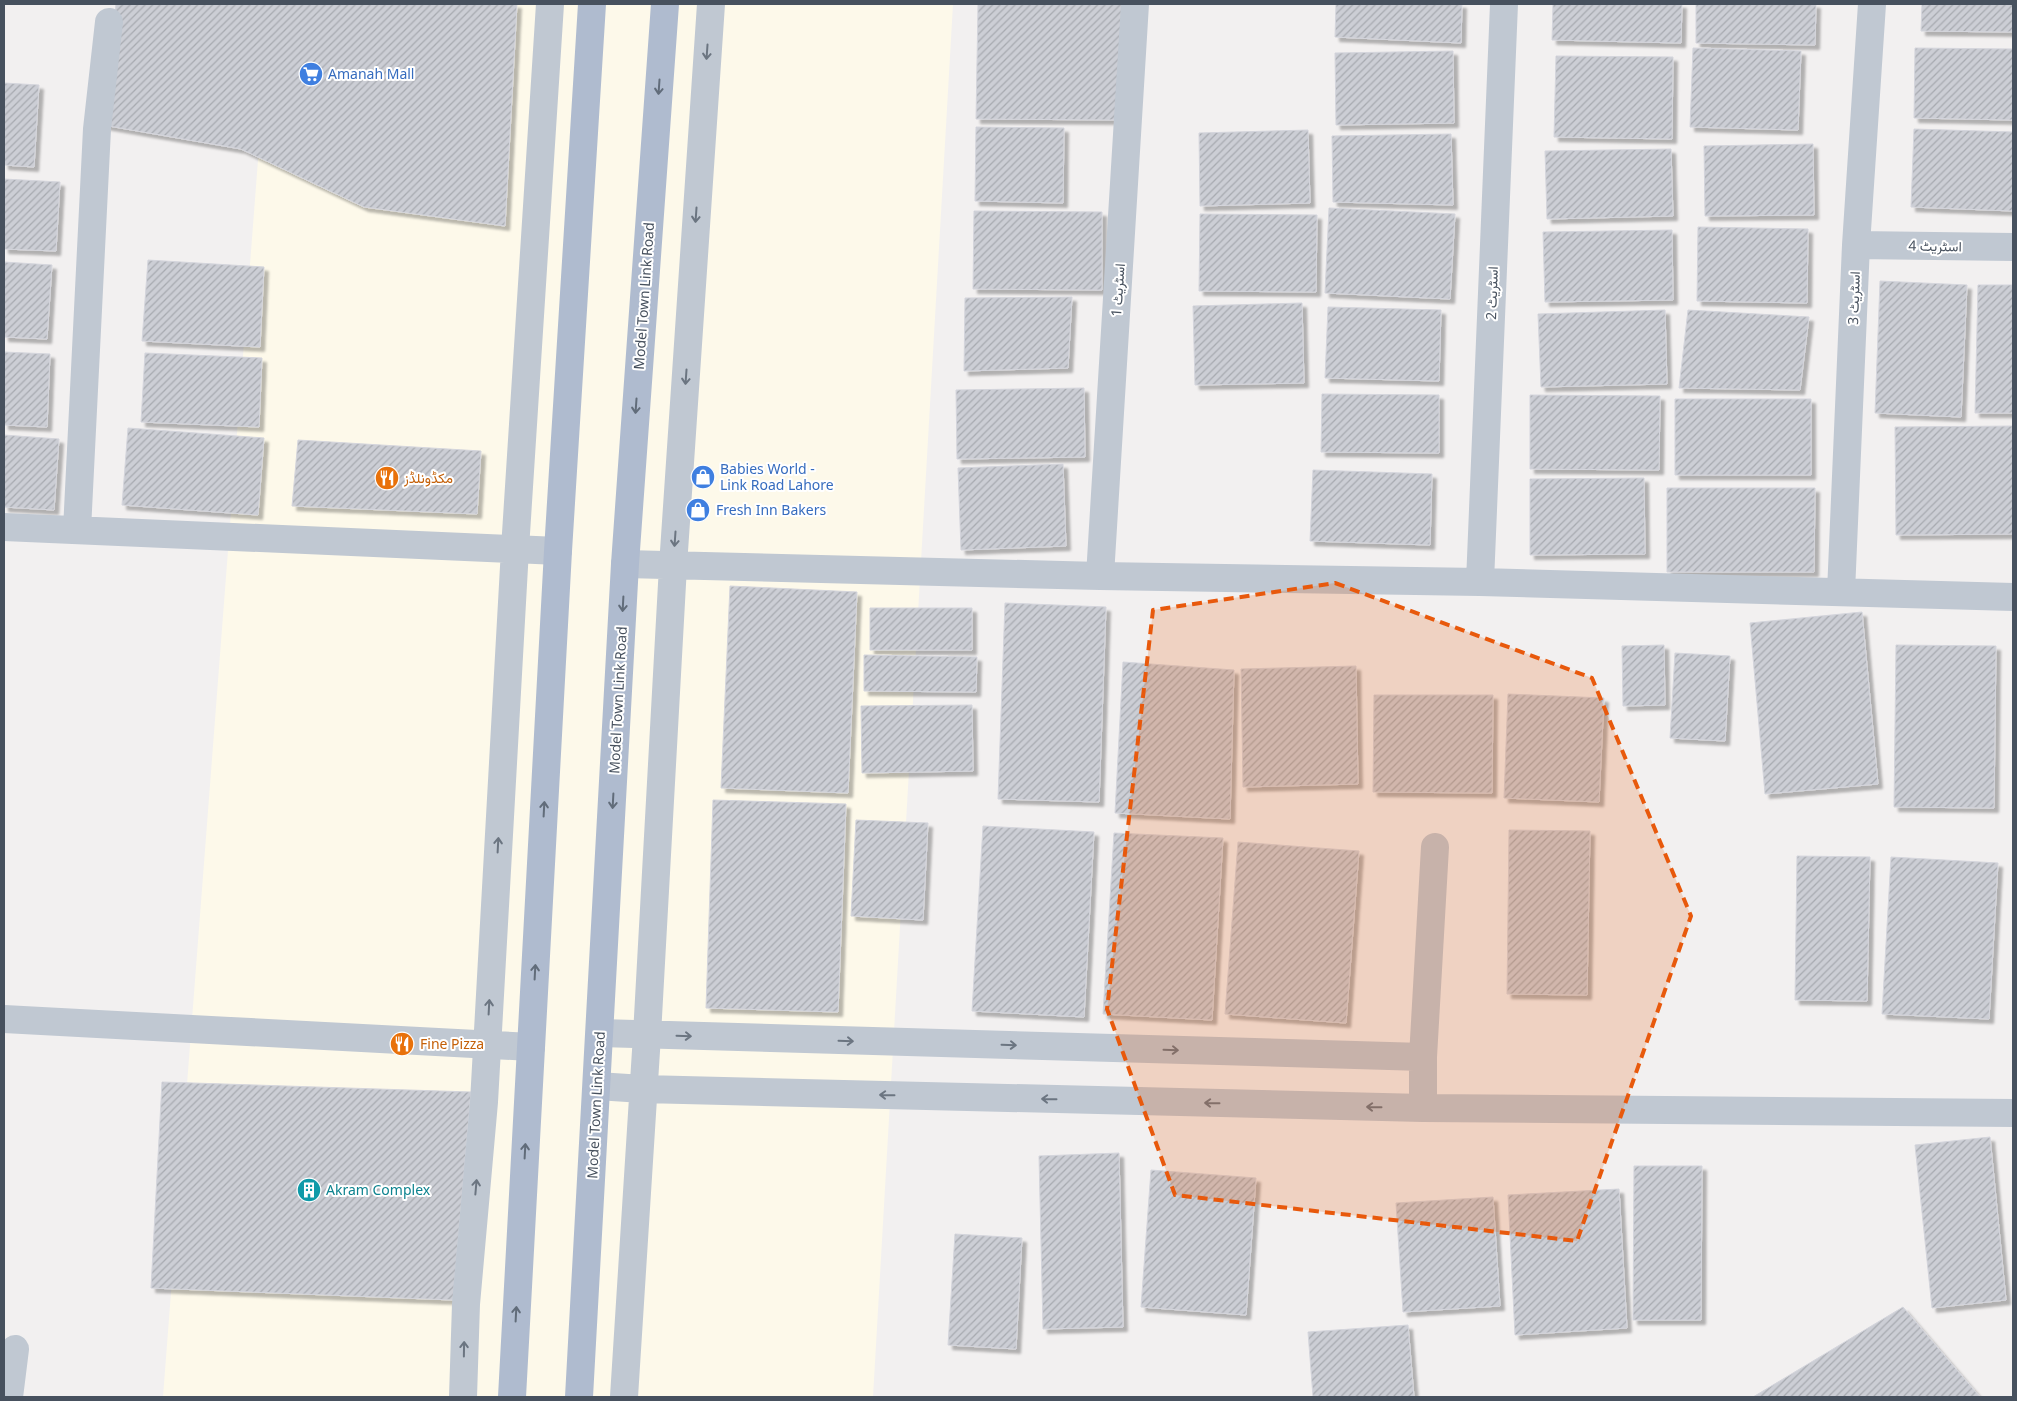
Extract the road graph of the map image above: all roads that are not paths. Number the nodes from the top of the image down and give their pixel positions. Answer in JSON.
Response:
{"nodes":[{"id":1,"x":550,"y":4,"type":"edge"},
{"id":2,"x":592,"y":4,"type":"edge"},
{"id":3,"x":665,"y":4,"type":"edge"},
{"id":4,"x":711,"y":4,"type":"edge"},
{"id":5,"x":1135,"y":4,"type":"edge"},
{"id":6,"x":1504,"y":4,"type":"edge"},
{"id":7,"x":1872,"y":4,"type":"edge"},
{"id":8,"x":109,"y":22,"type":"dead end"},
{"id":9,"x":1856,"y":245,"type":"junction"},
{"id":10,"x":2013,"y":247,"type":"edge"},
{"id":11,"x":4,"y":527,"type":"edge"},
{"id":12,"x":78,"y":530,"type":"junction"},
{"id":13,"x":515,"y":549,"type":"junction"},
{"id":14,"x":558,"y":551,"type":"junction"},
{"id":15,"x":625,"y":564,"type":"junction"},
{"id":16,"x":673,"y":566,"type":"junction"},
{"id":17,"x":1100,"y":576,"type":"junction"},
{"id":18,"x":1480,"y":582,"type":"junction"},
{"id":19,"x":1841,"y":592,"type":"junction"},
{"id":20,"x":2013,"y":597,"type":"edge"},
{"id":21,"x":1435,"y":847,"type":"dead end"},
{"id":22,"x":4,"y":1019,"type":"edge"},
{"id":23,"x":600,"y":1033,"type":"junction"},
{"id":24,"x":647,"y":1035,"type":"junction"},
{"id":25,"x":487,"y":1046,"type":"junction"},
{"id":26,"x":531,"y":1047,"type":"junction"},
{"id":27,"x":1423,"y":1057,"type":"junction"},
{"id":28,"x":597,"y":1086,"type":"junction"},
{"id":29,"x":643,"y":1089,"type":"junction"},
{"id":30,"x":1423,"y":1108,"type":"junction"},
{"id":31,"x":2013,"y":1113,"type":"edge"},
{"id":32,"x":15,"y":1349,"type":"dead end"},
{"id":33,"x":9,"y":1397,"type":"edge"},
{"id":34,"x":463,"y":1397,"type":"edge"},
{"id":35,"x":512,"y":1397,"type":"edge"},
{"id":36,"x":579,"y":1397,"type":"edge"},
{"id":37,"x":624,"y":1397,"type":"edge"}],
"edges":[{"from":1,"to":13,"type":"street"},
{"from":2,"to":14,"type":"main road"},
{"from":3,"to":15,"type":"main road","name":"Model Town Link Road","one_way":true},
{"from":4,"to":16,"type":"street","one_way":true},
{"from":5,"to":17,"type":"street","name":"اسٹریٹ 1"},
{"from":6,"to":18,"type":"street","name":"اسٹریٹ 2"},
{"from":7,"to":9,"type":"street","name":"اسٹریٹ 3"},
{"from":8,"to":12,"type":"street"},
{"from":9,"to":10,"type":"street","name":"اسٹریٹ 4"},
{"from":9,"to":19,"type":"street","name":"اسٹریٹ 3"},
{"from":11,"to":12,"type":"street"},
{"from":12,"to":13,"type":"street"},
{"from":13,"to":14,"type":"street"},
{"from":25,"to":13,"type":"street","one_way":true},
{"from":26,"to":14,"type":"main road","one_way":true},
{"from":15,"to":16,"type":"street"},
{"from":15,"to":23,"type":"main road","name":"Model Town Link Road","one_way":true},
{"from":16,"to":17,"type":"street"},
{"from":16,"to":24,"type":"street"},
{"from":17,"to":18,"type":"street"},
{"from":18,"to":19,"type":"street"},
{"from":19,"to":20,"type":"street"},
{"from":21,"to":27,"type":"street"},
{"from":22,"to":25,"type":"street"},
{"from":23,"to":24,"type":"street"},
{"from":23,"to":28,"type":"main road","name":"Model Town Link Road"},
{"from":24,"to":27,"type":"street","one_way":true},
{"from":24,"to":29,"type":"street"},
{"from":25,"to":26,"type":"street"},
{"from":34,"to":25,"type":"street","one_way":true},
{"from":35,"to":26,"type":"main road","one_way":true},
{"from":27,"to":30,"type":"street"},
{"from":28,"to":29,"type":"street"},
{"from":28,"to":36,"type":"main road","name":"Model Town Link Road"},
{"from":30,"to":29,"type":"street","one_way":true},
{"from":29,"to":37,"type":"street"},
{"from":30,"to":31,"type":"street"},
{"from":32,"to":33,"type":"street"}]}
